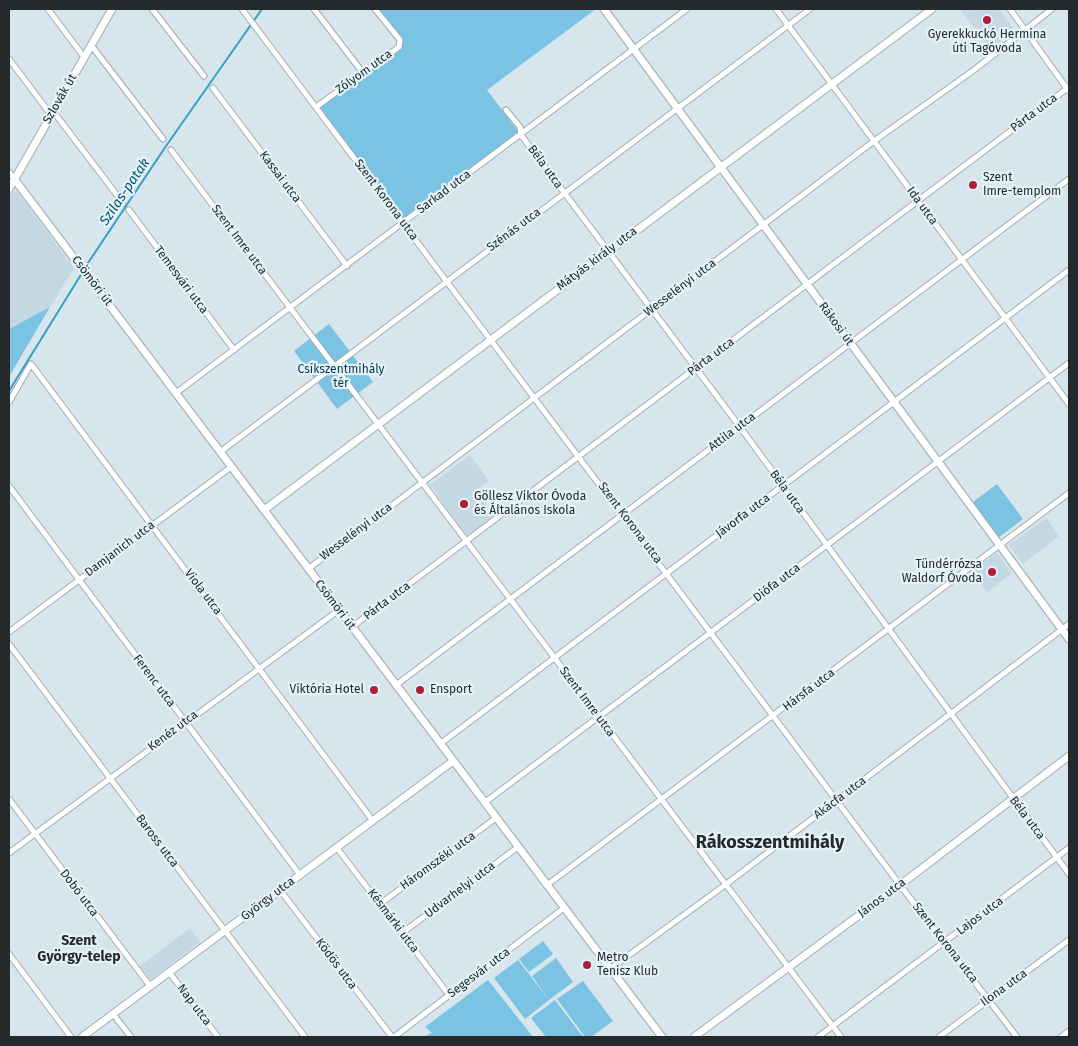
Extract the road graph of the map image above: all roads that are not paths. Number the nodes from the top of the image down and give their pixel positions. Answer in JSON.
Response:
{"nodes":[{"id":1,"x":48,"y":9,"type":"edge"},
{"id":2,"x":112,"y":9,"type":"edge"},
{"id":3,"x":152,"y":9,"type":"edge"},
{"id":4,"x":242,"y":9,"type":"edge"},
{"id":5,"x":314,"y":9,"type":"edge"},
{"id":6,"x":375,"y":9,"type":"edge"},
{"id":7,"x":604,"y":9,"type":"edge"},
{"id":8,"x":687,"y":9,"type":"edge"},
{"id":9,"x":776,"y":9,"type":"edge"},
{"id":10,"x":810,"y":9,"type":"edge"},
{"id":11,"x":932,"y":9,"type":"edge"},
{"id":12,"x":1010,"y":9,"type":"edge"},
{"id":13,"x":1052,"y":9,"type":"edge"},
{"id":14,"x":788,"y":25,"type":"junction"},
{"id":15,"x":1025,"y":29,"type":"junction"},
{"id":16,"x":91,"y":45,"type":"junction"},
{"id":17,"x":633,"y":48,"type":"junction"},
{"id":18,"x":84,"y":57,"type":"junction"},
{"id":19,"x":9,"y":59,"type":"edge"},
{"id":20,"x":363,"y":73,"type":"junction"},
{"id":21,"x":204,"y":76,"type":"dead end"},
{"id":22,"x":832,"y":84,"type":"junction"},
{"id":23,"x":214,"y":88,"type":"dead end"},
{"id":24,"x":1069,"y":89,"type":"edge"},
{"id":25,"x":316,"y":107,"type":"junction"},
{"id":26,"x":677,"y":107,"type":"junction"},
{"id":27,"x":506,"y":110,"type":"dead end"},
{"id":28,"x":52,"y":113,"type":"junction"},
{"id":29,"x":520,"y":135,"type":"junction"},
{"id":30,"x":163,"y":139,"type":"dead end"},
{"id":31,"x":874,"y":141,"type":"junction"},
{"id":32,"x":171,"y":150,"type":"dead end"},
{"id":33,"x":720,"y":167,"type":"junction"},
{"id":34,"x":9,"y":172,"type":"edge"},
{"id":35,"x":1069,"y":179,"type":"edge"},
{"id":36,"x":15,"y":180,"type":"junction"},
{"id":37,"x":9,"y":189,"type":"edge"},
{"id":38,"x":563,"y":193,"type":"junction"},
{"id":39,"x":918,"y":200,"type":"junction"},
{"id":40,"x":123,"y":204,"type":"dead end"},
{"id":41,"x":129,"y":210,"type":"dead end"},
{"id":42,"x":403,"y":223,"type":"junction"},
{"id":43,"x":763,"y":225,"type":"junction"},
{"id":44,"x":608,"y":251,"type":"junction"},
{"id":45,"x":962,"y":260,"type":"junction"},
{"id":46,"x":347,"y":266,"type":"junction"},
{"id":47,"x":1069,"y":270,"type":"edge"},
{"id":48,"x":447,"y":281,"type":"junction"},
{"id":49,"x":807,"y":284,"type":"junction"},
{"id":50,"x":291,"y":308,"type":"junction"},
{"id":51,"x":651,"y":310,"type":"junction"},
{"id":52,"x":1006,"y":318,"type":"junction"},
{"id":53,"x":490,"y":340,"type":"junction"},
{"id":54,"x":851,"y":344,"type":"junction"},
{"id":55,"x":234,"y":350,"type":"junction"},
{"id":56,"x":1069,"y":363,"type":"edge"},
{"id":57,"x":335,"y":365,"type":"junction"},
{"id":58,"x":696,"y":368,"type":"junction"},
{"id":59,"x":1050,"y":378,"type":"junction"},
{"id":60,"x":176,"y":393,"type":"junction"},
{"id":61,"x":535,"y":397,"type":"junction"},
{"id":62,"x":9,"y":402,"type":"edge"},
{"id":63,"x":894,"y":402,"type":"junction"},
{"id":64,"x":1069,"y":404,"type":"edge"},
{"id":65,"x":378,"y":424,"type":"junction"},
{"id":66,"x":740,"y":427,"type":"junction"},
{"id":67,"x":220,"y":452,"type":"junction"},
{"id":68,"x":580,"y":456,"type":"junction"},
{"id":69,"x":938,"y":461,"type":"junction"},
{"id":70,"x":231,"y":467,"type":"junction"},
{"id":71,"x":422,"y":482,"type":"junction"},
{"id":72,"x":9,"y":486,"type":"edge"},
{"id":73,"x":783,"y":486,"type":"junction"},
{"id":74,"x":1069,"y":493,"type":"edge"},
{"id":75,"x":264,"y":510,"type":"junction"},
{"id":76,"x":623,"y":514,"type":"junction"},
{"id":77,"x":153,"y":525,"type":"junction"},
{"id":78,"x":467,"y":541,"type":"junction"},
{"id":79,"x":1000,"y":545,"type":"junction"},
{"id":80,"x":826,"y":546,"type":"junction"},
{"id":81,"x":308,"y":569,"type":"junction"},
{"id":82,"x":668,"y":573,"type":"junction"},
{"id":83,"x":79,"y":580,"type":"junction"},
{"id":84,"x":511,"y":599,"type":"junction"},
{"id":85,"x":339,"y":610,"type":"junction"},
{"id":86,"x":1069,"y":624,"type":"edge"},
{"id":87,"x":352,"y":627,"type":"junction"},
{"id":88,"x":888,"y":629,"type":"junction"},
{"id":89,"x":1062,"y":630,"type":"junction"},
{"id":90,"x":9,"y":632,"type":"edge"},
{"id":91,"x":711,"y":632,"type":"junction"},
{"id":92,"x":1069,"y":639,"type":"edge"},
{"id":93,"x":9,"y":644,"type":"edge"},
{"id":94,"x":554,"y":658,"type":"junction"},
{"id":95,"x":260,"y":668,"type":"junction"},
{"id":96,"x":396,"y":685,"type":"junction"},
{"id":97,"x":951,"y":714,"type":"junction"},
{"id":98,"x":774,"y":716,"type":"junction"},
{"id":99,"x":599,"y":717,"type":"junction"},
{"id":100,"x":184,"y":722,"type":"junction"},
{"id":101,"x":440,"y":744,"type":"junction"},
{"id":102,"x":1069,"y":756,"type":"edge"},
{"id":103,"x":453,"y":761,"type":"junction"},
{"id":104,"x":110,"y":779,"type":"junction"},
{"id":105,"x":9,"y":799,"type":"edge"},
{"id":106,"x":1013,"y":799,"type":"junction"},
{"id":107,"x":661,"y":800,"type":"junction"},
{"id":108,"x":838,"y":800,"type":"junction"},
{"id":109,"x":484,"y":803,"type":"junction"},
{"id":110,"x":496,"y":818,"type":"junction"},
{"id":111,"x":373,"y":821,"type":"junction"},
{"id":112,"x":35,"y":834,"type":"junction"},
{"id":113,"x":518,"y":847,"type":"junction"},
{"id":114,"x":337,"y":848,"type":"junction"},
{"id":115,"x":1069,"y":848,"type":"edge"},
{"id":116,"x":9,"y":853,"type":"edge"},
{"id":117,"x":1057,"y":858,"type":"junction"},
{"id":118,"x":1069,"y":874,"type":"edge"},
{"id":119,"x":300,"y":875,"type":"junction"},
{"id":120,"x":725,"y":885,"type":"junction"},
{"id":121,"x":900,"y":885,"type":"junction"},
{"id":122,"x":547,"y":886,"type":"junction"},
{"id":123,"x":280,"y":890,"type":"junction"},
{"id":124,"x":380,"y":904,"type":"junction"},
{"id":125,"x":564,"y":908,"type":"junction"},
{"id":126,"x":225,"y":931,"type":"junction"},
{"id":127,"x":402,"y":933,"type":"junction"},
{"id":128,"x":1069,"y":940,"type":"edge"},
{"id":129,"x":945,"y":943,"type":"junction"},
{"id":130,"x":9,"y":954,"type":"edge"},
{"id":131,"x":788,"y":967,"type":"junction"},
{"id":132,"x":610,"y":969,"type":"junction"},
{"id":133,"x":169,"y":972,"type":"junction"},
{"id":134,"x":150,"y":986,"type":"junction"},
{"id":135,"x":449,"y":995,"type":"junction"},
{"id":136,"x":988,"y":999,"type":"junction"},
{"id":137,"x":113,"y":1014,"type":"junction"},
{"id":138,"x":832,"y":1026,"type":"junction"},
{"id":139,"x":1069,"y":1031,"type":"edge"},
{"id":140,"x":71,"y":1037,"type":"edge"},
{"id":141,"x":82,"y":1037,"type":"edge"},
{"id":142,"x":131,"y":1037,"type":"edge"},
{"id":143,"x":218,"y":1037,"type":"edge"},
{"id":144,"x":305,"y":1037,"type":"edge"},
{"id":145,"x":393,"y":1037,"type":"edge"},
{"id":146,"x":662,"y":1037,"type":"edge"},
{"id":147,"x":694,"y":1037,"type":"edge"},
{"id":148,"x":818,"y":1037,"type":"edge"},
{"id":149,"x":841,"y":1037,"type":"edge"},
{"id":150,"x":938,"y":1037,"type":"edge"},
{"id":151,"x":1017,"y":1037,"type":"edge"},
{"id":152,"x":1060,"y":1037,"type":"edge"}],
"edges":[{"from":1,"to":18,"type":"street"},
{"from":2,"to":16,"type":"main road","name":"Szlovák út"},
{"from":3,"to":21,"type":"street"},
{"from":4,"to":25,"type":"street","name":"Szent Korona utca"},
{"from":5,"to":20,"type":"street"},
{"from":6,"to":20,"type":"street","name":"Zólyom utca"},
{"from":7,"to":17,"type":"main road","name":"Rákosi út"},
{"from":8,"to":17,"type":"street","name":"Sarkad utca"},
{"from":9,"to":14,"type":"street","name":"Ida utca"},
{"from":10,"to":14,"type":"street","name":"Szénás utca"},
{"from":11,"to":22,"type":"main road","name":"Mátyás király utca"},
{"from":12,"to":15,"type":"street"},
{"from":13,"to":15,"type":"street","name":"Wesselényi utca"},
{"from":14,"to":22,"type":"street","name":"Ida utca"},
{"from":14,"to":26,"type":"street","name":"Szénás utca"},
{"from":15,"to":24,"type":"street"},
{"from":15,"to":31,"type":"street","name":"Wesselényi utca"},
{"from":16,"to":18,"type":"main road","name":"Szlovák út"},
{"from":16,"to":30,"type":"street"},
{"from":17,"to":26,"type":"main road","name":"Rákosi út"},
{"from":17,"to":29,"type":"street","name":"Sarkad utca"},
{"from":18,"to":28,"type":"main road","name":"Szlovák út"},
{"from":19,"to":28,"type":"street"},
{"from":20,"to":25,"type":"street","name":"Zólyom utca"},
{"from":22,"to":31,"type":"street","name":"Ida utca"},
{"from":22,"to":33,"type":"main road","name":"Mátyás király utca"},
{"from":23,"to":46,"type":"street","name":"Kassai utca"},
{"from":24,"to":39,"type":"street","name":"Párta utca"},
{"from":25,"to":42,"type":"street","name":"Szent Korona utca"},
{"from":26,"to":33,"type":"main road","name":"Rákosi út"},
{"from":26,"to":38,"type":"street","name":"Szénás utca"},
{"from":27,"to":29,"type":"street","name":"Béla utca"},
{"from":28,"to":36,"type":"main road","name":"Szlovák út"},
{"from":28,"to":40,"type":"street"},
{"from":29,"to":38,"type":"street","name":"Béla utca"},
{"from":29,"to":42,"type":"street","name":"Sarkad utca"},
{"from":31,"to":39,"type":"street","name":"Ida utca"},
{"from":31,"to":43,"type":"street","name":"Wesselényi utca"},
{"from":32,"to":50,"type":"street","name":"Szent Imre utca"},
{"from":33,"to":43,"type":"main road","name":"Rákosi út"},
{"from":33,"to":44,"type":"main road","name":"Mátyás király utca"},
{"from":34,"to":36,"type":"street","name":"Csömöri út"},
{"from":35,"to":45,"type":"street","name":"Attila utca"},
{"from":36,"to":37,"type":"main road","name":"Szlovák út"},
{"from":36,"to":60,"type":"main road","name":"Csömöri út"},
{"from":38,"to":44,"type":"street","name":"Béla utca"},
{"from":38,"to":48,"type":"street","name":"Szénás utca"},
{"from":39,"to":45,"type":"street","name":"Ida utca"},
{"from":39,"to":49,"type":"street","name":"Párta utca"},
{"from":41,"to":55,"type":"street","name":"Temesvári utca"},
{"from":42,"to":46,"type":"street","name":"Sarkad utca"},
{"from":42,"to":48,"type":"street","name":"Szent Korona utca"},
{"from":43,"to":49,"type":"main road","name":"Rákosi út"},
{"from":43,"to":51,"type":"street","name":"Wesselényi utca"},
{"from":44,"to":51,"type":"street","name":"Béla utca"},
{"from":44,"to":53,"type":"main road","name":"Mátyás király utca"},
{"from":45,"to":52,"type":"street","name":"Ida utca"},
{"from":45,"to":54,"type":"street","name":"Attila utca"},
{"from":46,"to":50,"type":"street","name":"Sarkad utca"},
{"from":47,"to":52,"type":"street","name":"Jávorfa utca"},
{"from":48,"to":53,"type":"street","name":"Szent Korona utca"},
{"from":48,"to":57,"type":"street","name":"Szénás utca"},
{"from":49,"to":54,"type":"main road","name":"Rákosi út"},
{"from":49,"to":58,"type":"street","name":"Párta utca"},
{"from":50,"to":55,"type":"street","name":"Sarkad utca"},
{"from":50,"to":57,"type":"street","name":"Szent Imre utca"},
{"from":51,"to":58,"type":"street","name":"Béla utca"},
{"from":51,"to":61,"type":"street","name":"Wesselényi utca"},
{"from":52,"to":59,"type":"street","name":"Ida utca"},
{"from":52,"to":63,"type":"street","name":"Jávorfa utca"},
{"from":53,"to":61,"type":"street","name":"Szent Korona utca"},
{"from":53,"to":65,"type":"main road","name":"Mátyás király utca"},
{"from":54,"to":63,"type":"main road","name":"Rákosi út"},
{"from":54,"to":66,"type":"street","name":"Attila utca"},
{"from":55,"to":60,"type":"street","name":"Sarkad utca"},
{"from":56,"to":59,"type":"street","name":"Diófa utca"},
{"from":57,"to":65,"type":"street","name":"Szent Imre utca"},
{"from":57,"to":67,"type":"street","name":"Szénás utca"},
{"from":58,"to":66,"type":"street","name":"Béla utca"},
{"from":58,"to":68,"type":"street","name":"Párta utca"},
{"from":59,"to":64,"type":"street","name":"Ida utca"},
{"from":59,"to":69,"type":"street","name":"Diófa utca"},
{"from":60,"to":67,"type":"main road","name":"Csömöri út"},
{"from":61,"to":68,"type":"street","name":"Szent Korona utca"},
{"from":61,"to":71,"type":"street","name":"Wesselényi utca"},
{"from":62,"to":77,"type":"street","name":"Viola utca"},
{"from":63,"to":69,"type":"main road","name":"Rákosi út"},
{"from":63,"to":73,"type":"street","name":"Jávorfa utca"},
{"from":65,"to":71,"type":"street","name":"Szent Imre utca"},
{"from":65,"to":75,"type":"main road","name":"Mátyás király utca"},
{"from":66,"to":73,"type":"street","name":"Béla utca"},
{"from":66,"to":76,"type":"street","name":"Attila utca"},
{"from":67,"to":70,"type":"main road","name":"Csömöri út"},
{"from":68,"to":76,"type":"street","name":"Szent Korona utca"},
{"from":68,"to":78,"type":"street","name":"Párta utca"},
{"from":69,"to":79,"type":"main road","name":"Rákosi út"},
{"from":69,"to":80,"type":"street","name":"Diófa utca"},
{"from":70,"to":75,"type":"main road","name":"Csömöri út"},
{"from":70,"to":77,"type":"street","name":"Damjanich utca"},
{"from":71,"to":78,"type":"street","name":"Szent Imre utca"},
{"from":71,"to":81,"type":"street","name":"Wesselényi utca"},
{"from":72,"to":83,"type":"street","name":"Ferenc utca"},
{"from":73,"to":80,"type":"street","name":"Béla utca"},
{"from":73,"to":82,"type":"street","name":"Jávorfa utca"},
{"from":74,"to":79,"type":"street","name":"Hársfa utca"},
{"from":75,"to":81,"type":"main road","name":"Csömöri út"},
{"from":76,"to":82,"type":"street","name":"Szent Korona utca"},
{"from":76,"to":84,"type":"street","name":"Attila utca"},
{"from":77,"to":83,"type":"street","name":"Damjanich utca"},
{"from":77,"to":95,"type":"street","name":"Viola utca"},
{"from":78,"to":84,"type":"street","name":"Szent Imre utca"},
{"from":78,"to":87,"type":"street","name":"Párta utca"},
{"from":79,"to":88,"type":"street","name":"Hársfa utca"},
{"from":79,"to":89,"type":"main road","name":"Rákosi út"},
{"from":80,"to":88,"type":"street","name":"Béla utca"},
{"from":80,"to":91,"type":"street","name":"Diófa utca"},
{"from":81,"to":85,"type":"main road","name":"Csömöri út"},
{"from":82,"to":91,"type":"street","name":"Szent Korona utca"},
{"from":82,"to":94,"type":"street","name":"Jávorfa utca"},
{"from":83,"to":90,"type":"street","name":"Damjanich utca"},
{"from":83,"to":100,"type":"street","name":"Ferenc utca"},
{"from":84,"to":94,"type":"street","name":"Szent Imre utca"},
{"from":84,"to":96,"type":"street","name":"Attila utca"},
{"from":85,"to":87,"type":"main road","name":"Csömöri út"},
{"from":85,"to":95,"type":"street","name":"Kenéz utca"},
{"from":86,"to":89,"type":"street","name":"Akácfa utca"},
{"from":87,"to":96,"type":"main road","name":"Csömöri út"},
{"from":88,"to":97,"type":"street","name":"Béla utca"},
{"from":88,"to":98,"type":"street","name":"Hársfa utca"},
{"from":89,"to":92,"type":"main road","name":"Rákosi út"},
{"from":89,"to":97,"type":"street","name":"Akácfa utca"},
{"from":91,"to":98,"type":"street","name":"Szent Korona utca"},
{"from":91,"to":99,"type":"street","name":"Diófa utca"},
{"from":93,"to":104,"type":"street","name":"Baross utca"},
{"from":94,"to":99,"type":"street","name":"Szent Imre utca"},
{"from":94,"to":101,"type":"street","name":"Jávorfa utca"},
{"from":95,"to":100,"type":"street","name":"Kenéz utca"},
{"from":95,"to":111,"type":"street","name":"Viola utca"},
{"from":96,"to":101,"type":"main road","name":"Csömöri út"},
{"from":97,"to":106,"type":"street","name":"Béla utca"},
{"from":97,"to":108,"type":"street","name":"Akácfa utca"},
{"from":98,"to":107,"type":"street","name":"Hársfa utca"},
{"from":98,"to":108,"type":"street","name":"Szent Korona utca"},
{"from":99,"to":107,"type":"street","name":"Szent Imre utca"},
{"from":99,"to":109,"type":"street","name":"Diófa utca"},
{"from":100,"to":104,"type":"street","name":"Kenéz utca"},
{"from":100,"to":119,"type":"street","name":"Ferenc utca"},
{"from":101,"to":103,"type":"main road","name":"Csömöri út"},
{"from":102,"to":106,"type":"main road","name":"János utca"},
{"from":103,"to":109,"type":"main road","name":"Csömöri út"},
{"from":103,"to":111,"type":"main road","name":"György utca"},
{"from":104,"to":112,"type":"street","name":"Kenéz utca"},
{"from":104,"to":126,"type":"street","name":"Baross utca"},
{"from":105,"to":112,"type":"street","name":"Dobó utca"},
{"from":106,"to":117,"type":"street","name":"Béla utca"},
{"from":106,"to":121,"type":"main road","name":"János utca"},
{"from":107,"to":120,"type":"street","name":"Szent Imre utca"},
{"from":107,"to":122,"type":"street","name":"Hársfa utca"},
{"from":108,"to":120,"type":"street","name":"Akácfa utca"},
{"from":108,"to":121,"type":"street","name":"Szent Korona utca"},
{"from":109,"to":110,"type":"main road","name":"Csömöri út"},
{"from":110,"to":113,"type":"main road","name":"Csömöri út"},
{"from":110,"to":124,"type":"street","name":"Háromszéki utca"},
{"from":111,"to":114,"type":"main road","name":"György utca"},
{"from":112,"to":116,"type":"street","name":"Kenéz utca"},
{"from":112,"to":134,"type":"street","name":"Dobó utca"},
{"from":113,"to":122,"type":"main road","name":"Csömöri út"},
{"from":113,"to":127,"type":"street","name":"Udvarhelyi utca"},
{"from":114,"to":119,"type":"main road","name":"György utca"},
{"from":114,"to":124,"type":"street","name":"Késmárki utca"},
{"from":115,"to":117,"type":"street","name":"Lajos utca"},
{"from":117,"to":118,"type":"street","name":"Béla utca"},
{"from":117,"to":129,"type":"street","name":"Lajos utca"},
{"from":119,"to":123,"type":"main road","name":"György utca"},
{"from":120,"to":131,"type":"street","name":"Szent Imre utca"},
{"from":120,"to":132,"type":"street","name":"Akácfa utca"},
{"from":121,"to":129,"type":"street","name":"Szent Korona utca"},
{"from":121,"to":131,"type":"main road","name":"János utca"},
{"from":122,"to":125,"type":"main road","name":"Csömöri út"},
{"from":123,"to":126,"type":"main road","name":"György utca"},
{"from":123,"to":145,"type":"street","name":"Ködös utca"},
{"from":124,"to":127,"type":"street","name":"Késmárki utca"},
{"from":125,"to":132,"type":"main road","name":"Csömöri út"},
{"from":125,"to":135,"type":"street","name":"Segesvár utca"},
{"from":126,"to":133,"type":"main road","name":"György utca"},
{"from":126,"to":144,"type":"street","name":"Baross utca"},
{"from":127,"to":135,"type":"street","name":"Késmárki utca"},
{"from":128,"to":136,"type":"street","name":"Ilona utca"},
{"from":129,"to":136,"type":"street","name":"Szent Korona utca"},
{"from":129,"to":138,"type":"street","name":"Lajos utca"},
{"from":130,"to":140,"type":"street"},
{"from":131,"to":138,"type":"street","name":"Szent Imre utca"},
{"from":131,"to":147,"type":"main road","name":"János utca"},
{"from":132,"to":146,"type":"main road","name":"Csömöri út"},
{"from":133,"to":134,"type":"main road","name":"György utca"},
{"from":133,"to":143,"type":"street","name":"Nap utca"},
{"from":134,"to":137,"type":"main road","name":"György utca"},
{"from":135,"to":145,"type":"street","name":"Segesvár utca"},
{"from":136,"to":150,"type":"street","name":"Ilona utca"},
{"from":136,"to":151,"type":"street","name":"Szent Korona utca"},
{"from":137,"to":141,"type":"main road","name":"György utca"},
{"from":137,"to":142,"type":"street"},
{"from":138,"to":148,"type":"street","name":"Lajos utca"},
{"from":138,"to":149,"type":"street","name":"Szent Imre utca"},
{"from":139,"to":152,"type":"street"}]}
